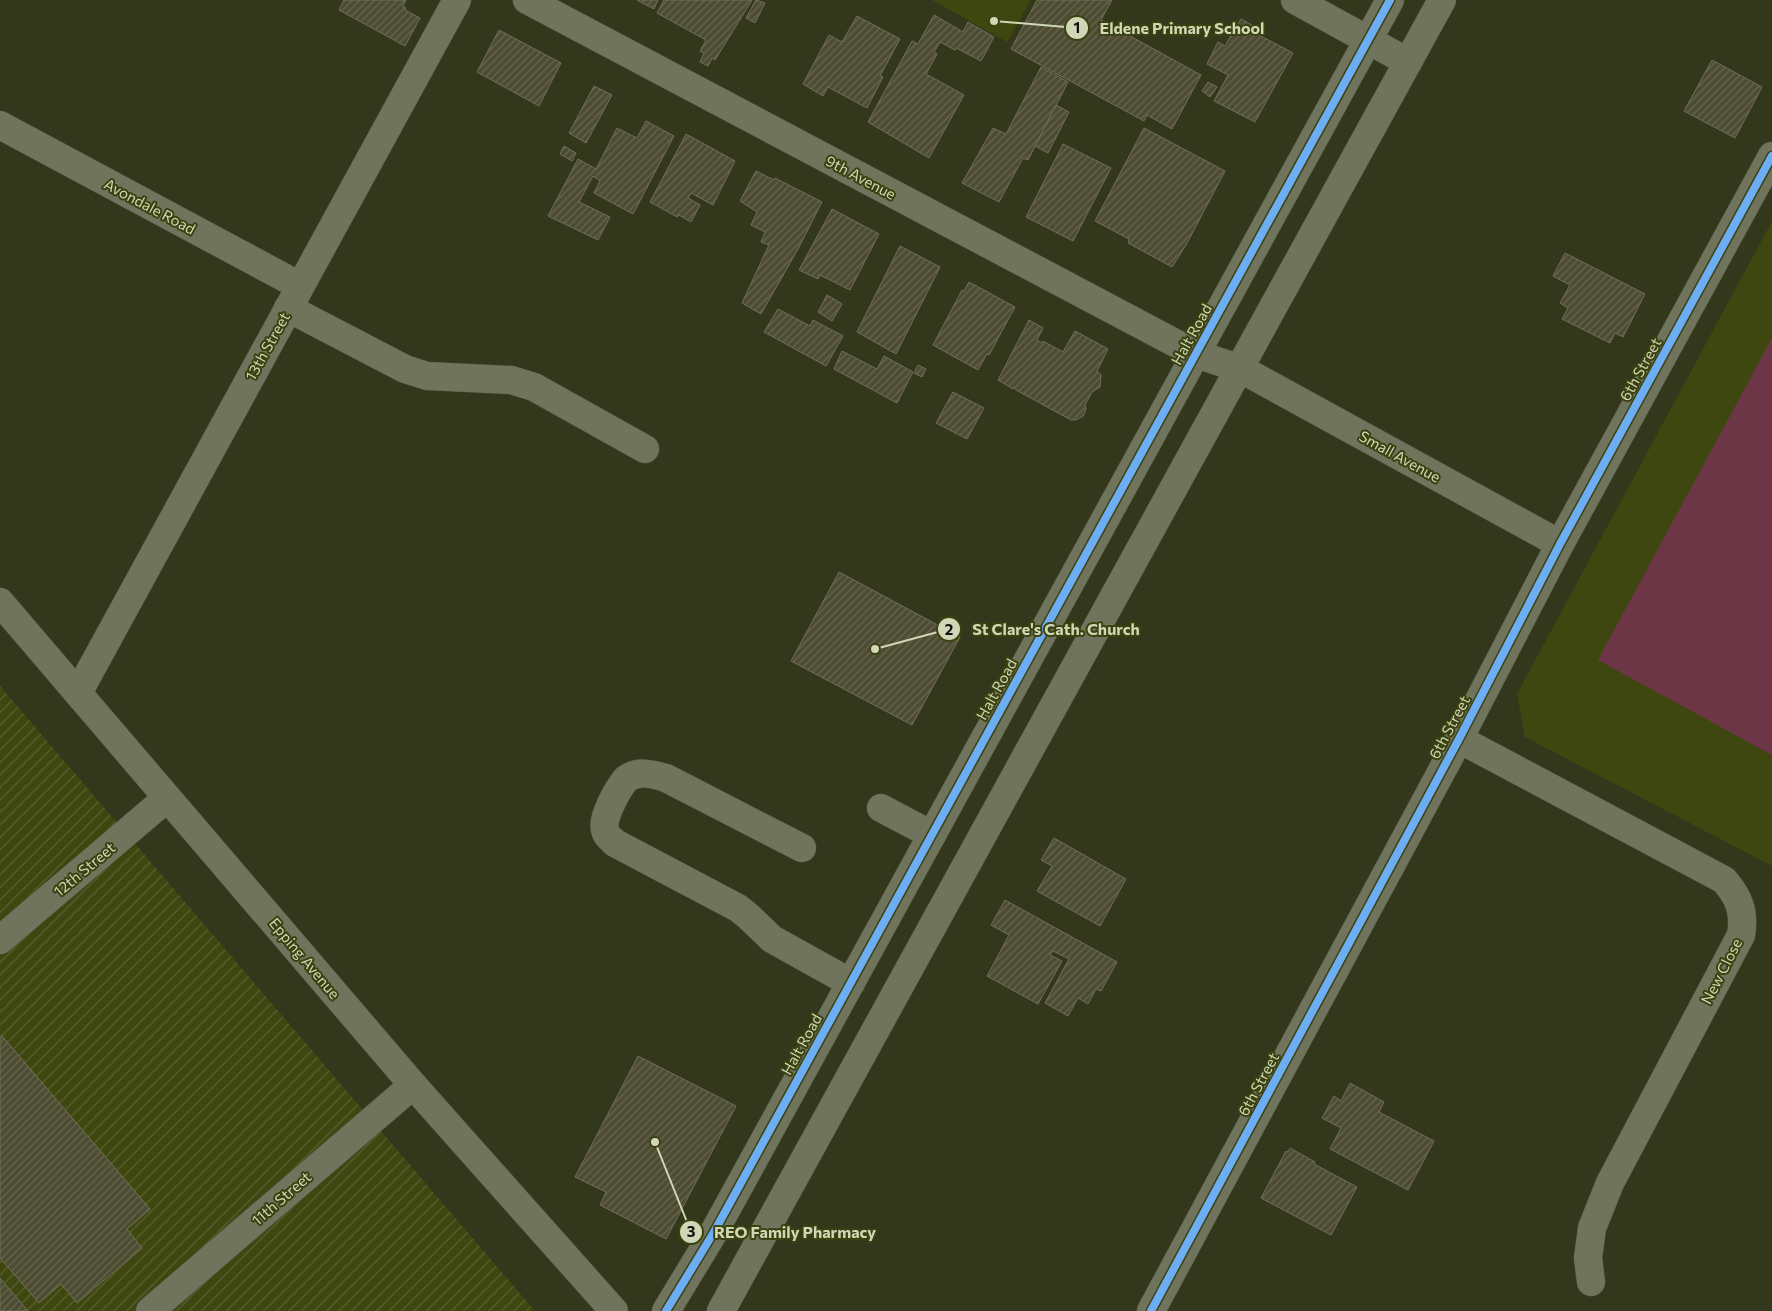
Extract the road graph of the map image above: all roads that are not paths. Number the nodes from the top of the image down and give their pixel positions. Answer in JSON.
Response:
{"nodes":[{"id":1,"x":457,"y":0,"type":"edge"},
{"id":2,"x":527,"y":0,"type":"edge"},
{"id":3,"x":1295,"y":0,"type":"edge"},
{"id":4,"x":1390,"y":0,"type":"edge"},
{"id":5,"x":1442,"y":0,"type":"edge"},
{"id":6,"x":1368,"y":40,"type":"junction"},
{"id":7,"x":1408,"y":62,"type":"junction"},
{"id":8,"x":0,"y":125,"type":"edge"},
{"id":9,"x":1772,"y":156,"type":"edge"},
{"id":10,"x":294,"y":297,"type":"junction"},
{"id":11,"x":1196,"y":354,"type":"junction"},
{"id":12,"x":1241,"y":369,"type":"junction"},
{"id":13,"x":645,"y":449,"type":"dead end"},
{"id":14,"x":1560,"y":544,"type":"junction"},
{"id":15,"x":0,"y":602,"type":"edge"},
{"id":16,"x":78,"y":693,"type":"junction"},
{"id":17,"x":1459,"y":739,"type":"junction"},
{"id":18,"x":168,"y":798,"type":"junction"},
{"id":19,"x":881,"y":808,"type":"dead end"},
{"id":20,"x":932,"y":836,"type":"junction"},
{"id":21,"x":802,"y":848,"type":"dead end"},
{"id":22,"x":0,"y":940,"type":"edge"},
{"id":23,"x":851,"y":983,"type":"junction"},
{"id":24,"x":413,"y":1086,"type":"junction"},
{"id":25,"x":1591,"y":1282,"type":"dead end"},
{"id":26,"x":150,"y":1311,"type":"edge"},
{"id":27,"x":614,"y":1311,"type":"edge"},
{"id":28,"x":666,"y":1311,"type":"edge"},
{"id":29,"x":721,"y":1311,"type":"edge"},
{"id":30,"x":1151,"y":1311,"type":"edge"}],
"edges":[{"from":1,"to":10,"type":"street","name":"13th Street"},
{"from":2,"to":11,"type":"street","name":"9th Avenue"},
{"from":3,"to":6,"type":"street"},
{"from":4,"to":6,"type":"street","name":"Halt Road"},
{"from":5,"to":7,"type":"street"},
{"from":6,"to":7,"type":"street"},
{"from":6,"to":11,"type":"street","name":"Halt Road"},
{"from":7,"to":12,"type":"street"},
{"from":8,"to":10,"type":"street","name":"Avondale Road"},
{"from":9,"to":14,"type":"street","name":"6th Street"},
{"from":10,"to":13,"type":"street","name":"Avondale Road"},
{"from":10,"to":16,"type":"street","name":"13th Street"},
{"from":11,"to":12,"type":"street","name":"9th Avenue"},
{"from":11,"to":20,"type":"street","name":"Halt Road"},
{"from":12,"to":14,"type":"street","name":"Small Avenue"},
{"from":12,"to":29,"type":"street"},
{"from":14,"to":17,"type":"street","name":"6th Street"},
{"from":15,"to":16,"type":"street","name":"Epping Avenue"},
{"from":16,"to":18,"type":"street","name":"Epping Avenue"},
{"from":17,"to":25,"type":"street","name":"New Close"},
{"from":17,"to":30,"type":"street","name":"6th Street"},
{"from":18,"to":22,"type":"street","name":"12th Street"},
{"from":18,"to":24,"type":"street","name":"Epping Avenue"},
{"from":19,"to":20,"type":"street"},
{"from":20,"to":23,"type":"street","name":"Halt Road"},
{"from":21,"to":23,"type":"street"},
{"from":23,"to":28,"type":"street","name":"Halt Road"},
{"from":24,"to":26,"type":"street","name":"11th Street"},
{"from":24,"to":27,"type":"street","name":"Epping Avenue"}]}
